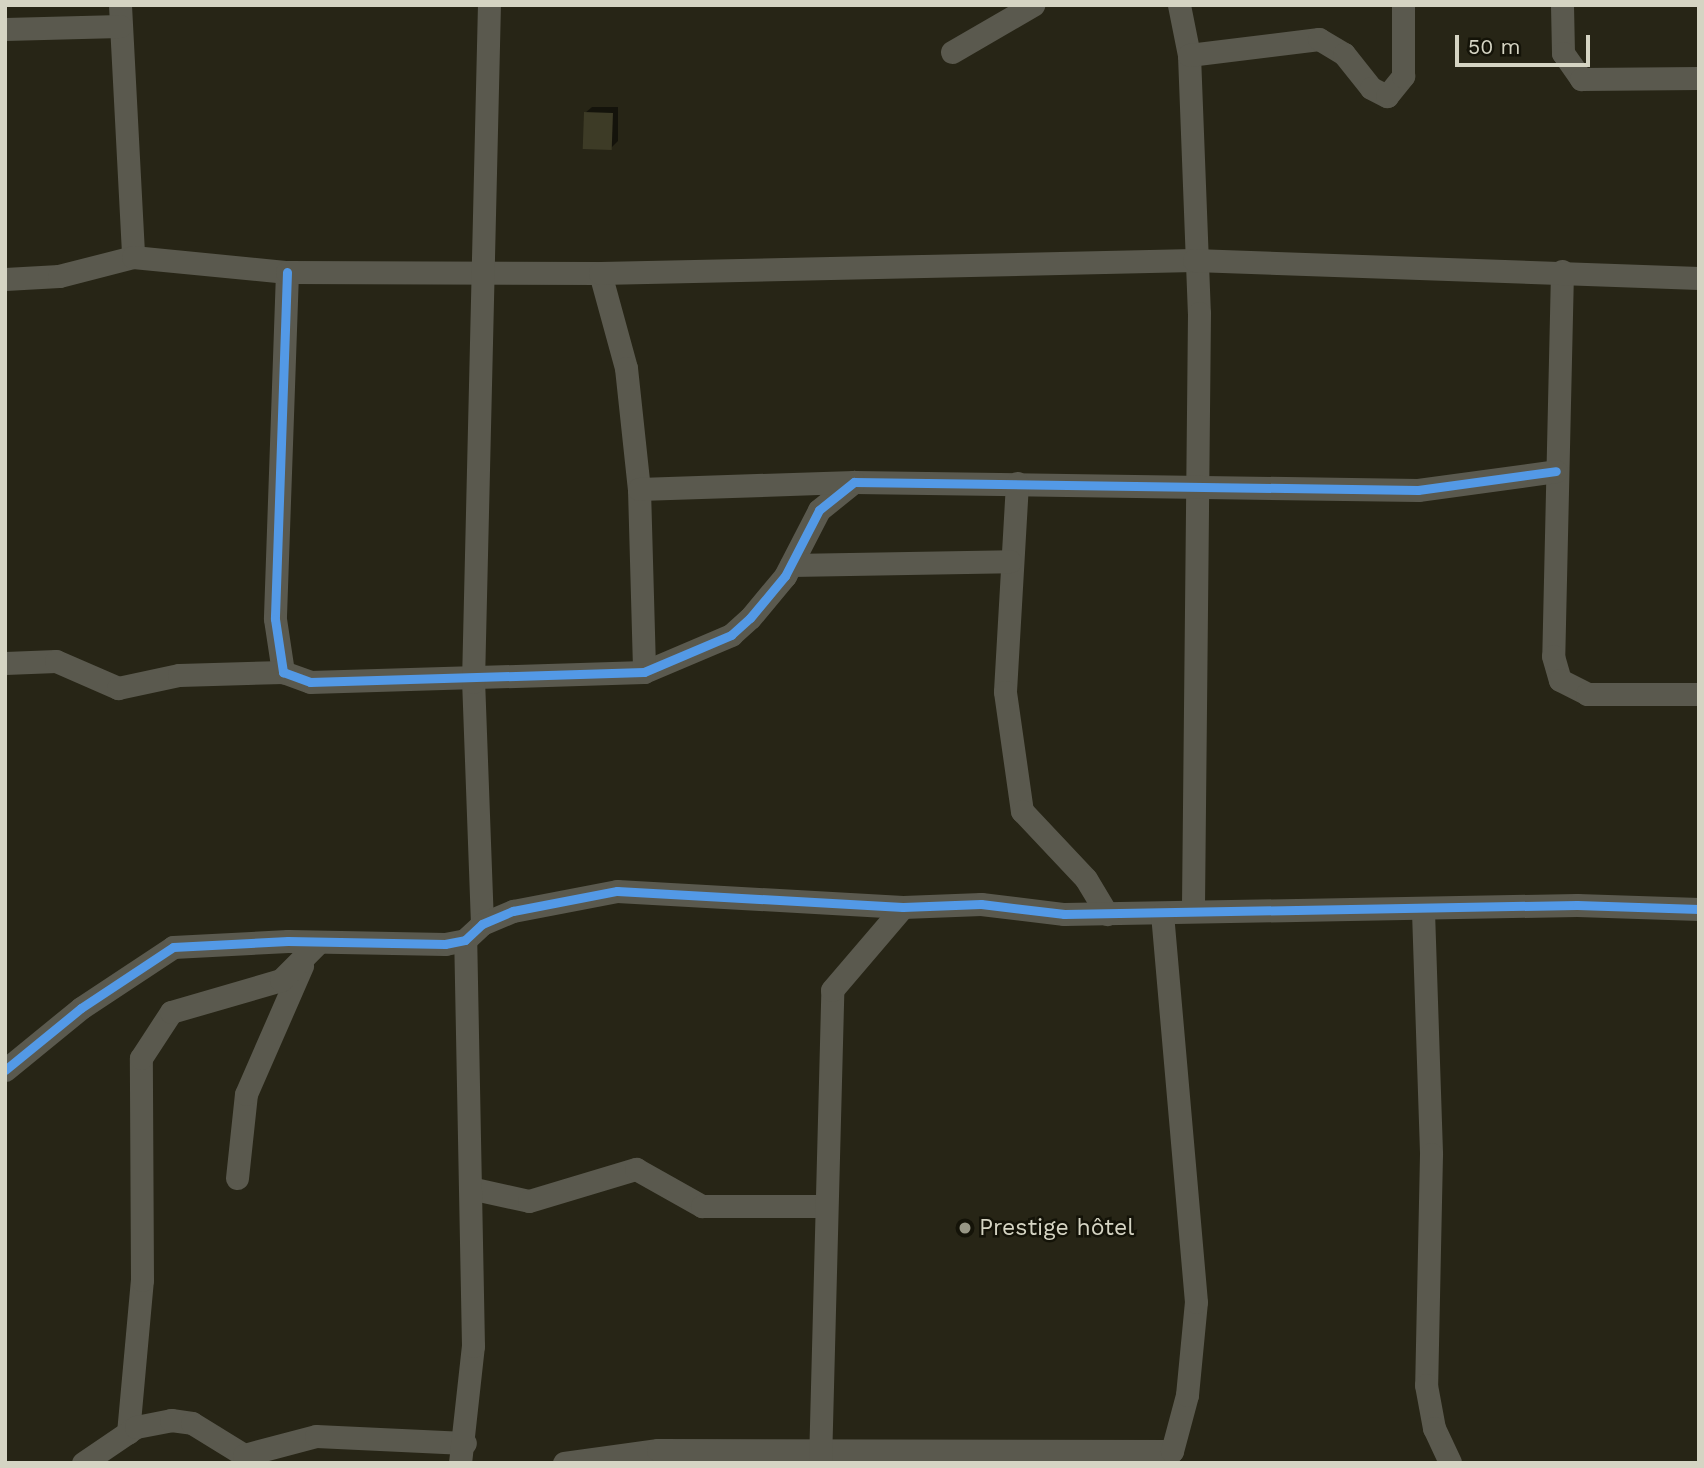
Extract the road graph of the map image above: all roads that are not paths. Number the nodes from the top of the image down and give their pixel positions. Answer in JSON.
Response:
{"nodes":[{"id":1,"x":489,"y":5,"type":"edge"},
{"id":2,"x":1033,"y":5,"type":"edge"},
{"id":3,"x":1179,"y":5,"type":"edge"},
{"id":4,"x":1403,"y":5,"type":"edge"},
{"id":5,"x":1562,"y":5,"type":"edge"},
{"id":6,"x":120,"y":16,"type":"edge"},
{"id":7,"x":5,"y":29,"type":"edge"},
{"id":8,"x":952,"y":52,"type":"dead end"},
{"id":9,"x":1189,"y":55,"type":"junction"},
{"id":10,"x":1699,"y":78,"type":"edge"},
{"id":11,"x":133,"y":257,"type":"junction"},
{"id":12,"x":1194,"y":260,"type":"junction"},
{"id":13,"x":480,"y":268,"type":"junction"},
{"id":14,"x":1562,"y":271,"type":"junction"},
{"id":15,"x":287,"y":272,"type":"junction"},
{"id":16,"x":600,"y":273,"type":"junction"},
{"id":17,"x":1699,"y":278,"type":"edge"},
{"id":18,"x":5,"y":279,"type":"edge"},
{"id":19,"x":1556,"y":471,"type":"junction"},
{"id":20,"x":854,"y":482,"type":"junction"},
{"id":21,"x":1194,"y":482,"type":"junction"},
{"id":22,"x":1017,"y":483,"type":"junction"},
{"id":23,"x":639,"y":489,"type":"junction"},
{"id":24,"x":1010,"y":561,"type":"junction"},
{"id":25,"x":791,"y":565,"type":"junction"},
{"id":26,"x":5,"y":663,"type":"edge"},
{"id":27,"x":283,"y":673,"type":"junction"},
{"id":28,"x":644,"y":673,"type":"junction"},
{"id":29,"x":473,"y":682,"type":"junction"},
{"id":30,"x":1699,"y":694,"type":"edge"},
{"id":31,"x":903,"y":907,"type":"junction"},
{"id":32,"x":1193,"y":909,"type":"junction"},
{"id":33,"x":1699,"y":909,"type":"edge"},
{"id":34,"x":1423,"y":911,"type":"junction"},
{"id":35,"x":1107,"y":914,"type":"junction"},
{"id":36,"x":1161,"y":914,"type":"junction"},
{"id":37,"x":482,"y":923,"type":"junction"},
{"id":38,"x":465,"y":940,"type":"junction"},
{"id":39,"x":312,"y":951,"type":"junction"},
{"id":40,"x":5,"y":1070,"type":"edge"},
{"id":41,"x":237,"y":1178,"type":"dead end"},
{"id":42,"x":470,"y":1188,"type":"junction"},
{"id":43,"x":822,"y":1206,"type":"junction"},
{"id":44,"x":128,"y":1433,"type":"junction"},
{"id":45,"x":462,"y":1453,"type":"edge"},
{"id":46,"x":1173,"y":1457,"type":"edge"},
{"id":47,"x":820,"y":1458,"type":"edge"},
{"id":48,"x":89,"y":1461,"type":"edge"},
{"id":49,"x":564,"y":1463,"type":"edge"},
{"id":50,"x":1450,"y":1463,"type":"edge"}],
"edges":[{"from":1,"to":13,"type":"street"},
{"from":2,"to":8,"type":"street"},
{"from":3,"to":9,"type":"street"},
{"from":4,"to":9,"type":"street"},
{"from":5,"to":10,"type":"street"},
{"from":6,"to":7,"type":"street"},
{"from":6,"to":11,"type":"street"},
{"from":9,"to":12,"type":"street"},
{"from":11,"to":15,"type":"street"},
{"from":11,"to":18,"type":"street"},
{"from":12,"to":14,"type":"street"},
{"from":12,"to":16,"type":"street"},
{"from":12,"to":21,"type":"street"},
{"from":13,"to":15,"type":"street"},
{"from":13,"to":16,"type":"street"},
{"from":13,"to":29,"type":"street"},
{"from":14,"to":17,"type":"street"},
{"from":14,"to":19,"type":"street"},
{"from":15,"to":27,"type":"street"},
{"from":16,"to":23,"type":"street"},
{"from":19,"to":21,"type":"street"},
{"from":19,"to":30,"type":"street"},
{"from":20,"to":22,"type":"street"},
{"from":20,"to":23,"type":"street"},
{"from":20,"to":25,"type":"street"},
{"from":21,"to":22,"type":"street"},
{"from":21,"to":32,"type":"street"},
{"from":22,"to":24,"type":"street"},
{"from":23,"to":28,"type":"street"},
{"from":24,"to":25,"type":"street"},
{"from":24,"to":35,"type":"street"},
{"from":25,"to":28,"type":"street"},
{"from":26,"to":27,"type":"street"},
{"from":27,"to":29,"type":"street"},
{"from":28,"to":29,"type":"street"},
{"from":29,"to":37,"type":"street"},
{"from":31,"to":35,"type":"street"},
{"from":31,"to":37,"type":"street"},
{"from":31,"to":43,"type":"street"},
{"from":32,"to":34,"type":"street"},
{"from":32,"to":36,"type":"street"},
{"from":33,"to":34,"type":"street"},
{"from":34,"to":50,"type":"street"},
{"from":35,"to":36,"type":"street"},
{"from":36,"to":46,"type":"street"},
{"from":37,"to":38,"type":"street"},
{"from":38,"to":39,"type":"street"},
{"from":38,"to":42,"type":"street"},
{"from":39,"to":40,"type":"street"},
{"from":39,"to":41,"type":"street"},
{"from":39,"to":44,"type":"street"},
{"from":42,"to":43,"type":"street"},
{"from":42,"to":45,"type":"street"},
{"from":43,"to":47,"type":"street"},
{"from":44,"to":45,"type":"street"},
{"from":44,"to":48,"type":"street"},
{"from":46,"to":47,"type":"street"},
{"from":47,"to":49,"type":"street"}]}
